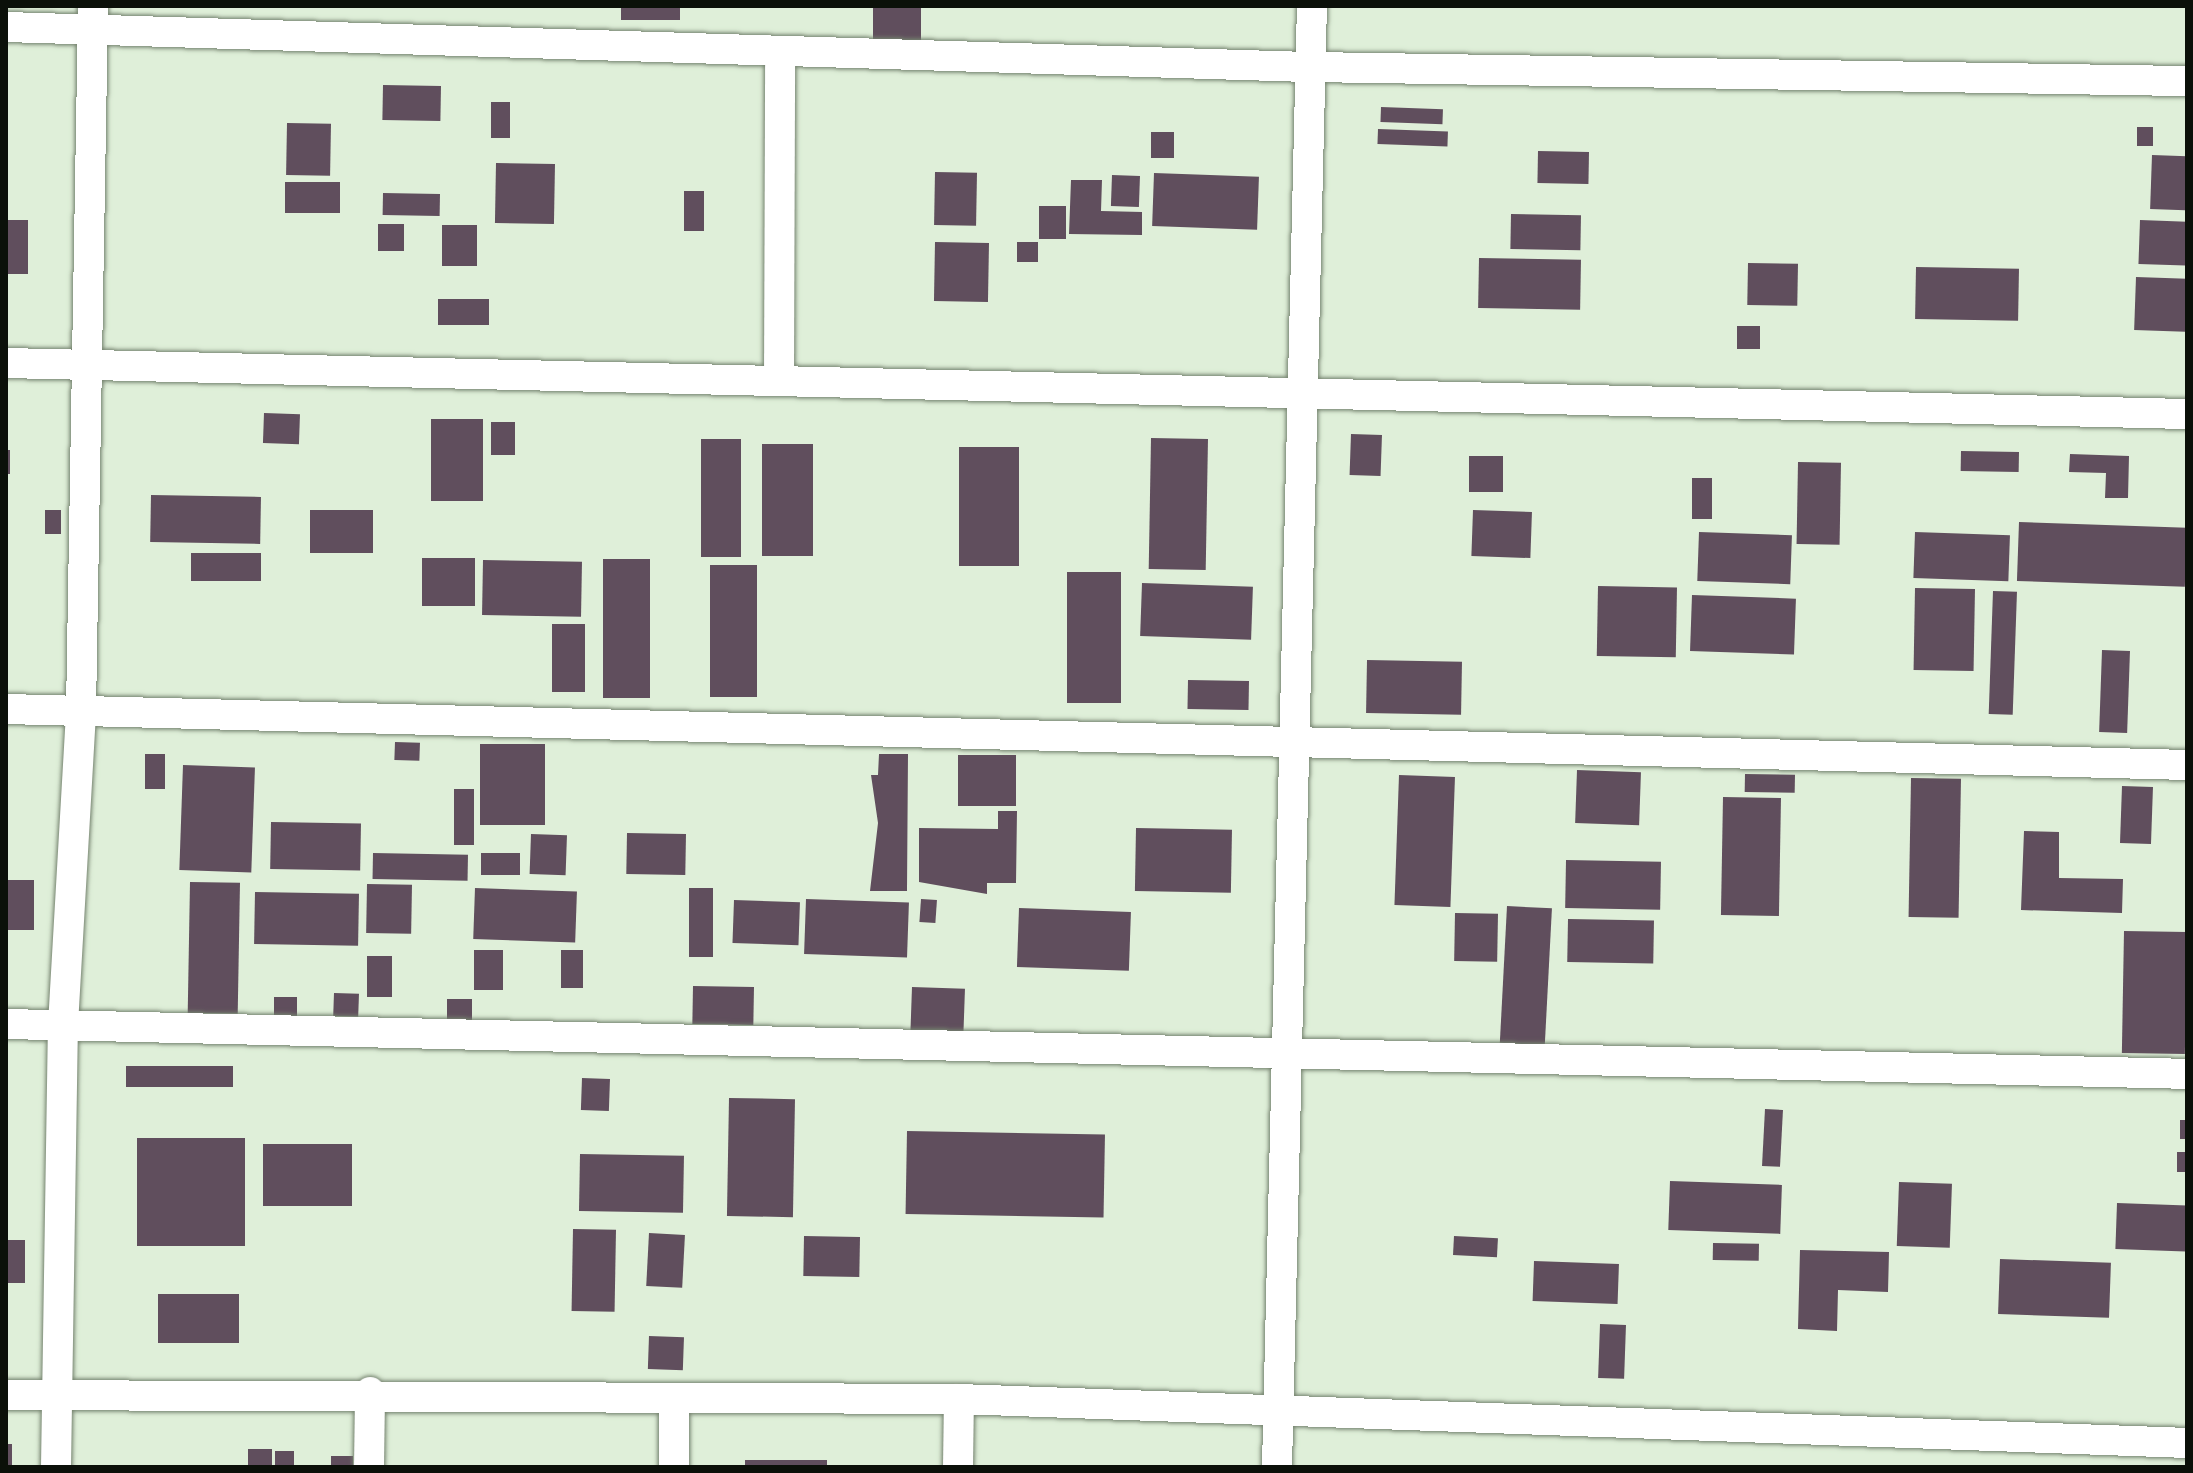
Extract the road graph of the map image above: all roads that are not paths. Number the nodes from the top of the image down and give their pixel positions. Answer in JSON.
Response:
{"nodes":[{"id":1,"x":1312,"y":6,"type":"edge"},
{"id":2,"x":93,"y":17,"type":"edge"},
{"id":3,"x":6,"y":27,"type":"edge"},
{"id":4,"x":780,"y":52,"type":"junction"},
{"id":5,"x":1311,"y":67,"type":"junction"},
{"id":6,"x":2187,"y":81,"type":"edge"},
{"id":7,"x":6,"y":363,"type":"edge"},
{"id":8,"x":86,"y":365,"type":"junction"},
{"id":9,"x":779,"y":380,"type":"junction"},
{"id":10,"x":1303,"y":395,"type":"junction"},
{"id":11,"x":2187,"y":414,"type":"edge"},
{"id":12,"x":6,"y":709,"type":"edge"},
{"id":13,"x":81,"y":711,"type":"junction"},
{"id":14,"x":1299,"y":743,"type":"junction"},
{"id":15,"x":2187,"y":765,"type":"edge"},
{"id":16,"x":6,"y":1024,"type":"edge"},
{"id":17,"x":63,"y":1025,"type":"junction"},
{"id":18,"x":1287,"y":1048,"type":"junction"},
{"id":19,"x":2187,"y":1074,"type":"edge"},
{"id":20,"x":370,"y":1392,"type":"junction"},
{"id":21,"x":6,"y":1395,"type":"edge"},
{"id":22,"x":58,"y":1396,"type":"junction"},
{"id":23,"x":674,"y":1398,"type":"junction"},
{"id":24,"x":959,"y":1399,"type":"junction"},
{"id":25,"x":1278,"y":1408,"type":"junction"},
{"id":26,"x":2187,"y":1443,"type":"edge"},
{"id":27,"x":56,"y":1467,"type":"edge"},
{"id":28,"x":369,"y":1467,"type":"edge"},
{"id":29,"x":674,"y":1467,"type":"edge"},
{"id":30,"x":958,"y":1467,"type":"edge"},
{"id":31,"x":1277,"y":1467,"type":"edge"}],
"edges":[{"from":1,"to":5,"type":"street"},
{"from":2,"to":3,"type":"street"},
{"from":2,"to":4,"type":"street"},
{"from":2,"to":8,"type":"street"},
{"from":4,"to":5,"type":"street"},
{"from":4,"to":9,"type":"street"},
{"from":5,"to":6,"type":"street"},
{"from":5,"to":10,"type":"street"},
{"from":7,"to":8,"type":"street"},
{"from":8,"to":9,"type":"street"},
{"from":8,"to":13,"type":"street"},
{"from":9,"to":10,"type":"street"},
{"from":10,"to":11,"type":"street"},
{"from":10,"to":14,"type":"street"},
{"from":12,"to":13,"type":"street"},
{"from":13,"to":14,"type":"street"},
{"from":13,"to":17,"type":"street"},
{"from":14,"to":15,"type":"street"},
{"from":14,"to":18,"type":"street"},
{"from":16,"to":17,"type":"street"},
{"from":17,"to":18,"type":"street"},
{"from":17,"to":22,"type":"street"},
{"from":18,"to":19,"type":"street"},
{"from":18,"to":25,"type":"street"},
{"from":20,"to":22,"type":"street"},
{"from":20,"to":23,"type":"street"},
{"from":20,"to":28,"type":"street"},
{"from":21,"to":22,"type":"street"},
{"from":22,"to":27,"type":"street"},
{"from":23,"to":24,"type":"street"},
{"from":23,"to":29,"type":"street"},
{"from":24,"to":25,"type":"street"},
{"from":24,"to":30,"type":"street"},
{"from":25,"to":26,"type":"street"},
{"from":25,"to":31,"type":"street"}]}
